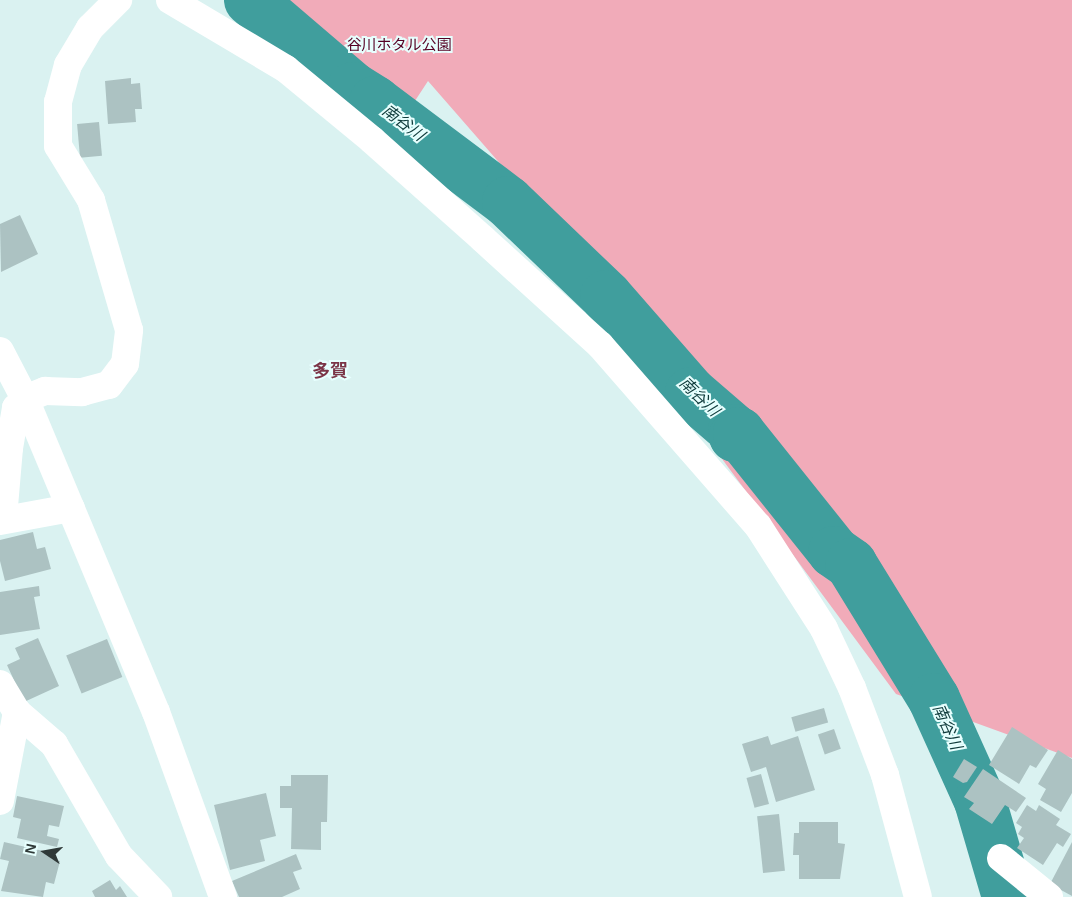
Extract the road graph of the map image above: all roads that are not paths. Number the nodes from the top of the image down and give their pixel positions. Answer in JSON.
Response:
{"nodes":[{"id":1,"x":118,"y":0,"type":"edge"},
{"id":2,"x":170,"y":0,"type":"edge"},
{"id":3,"x":0,"y":351,"type":"edge"},
{"id":4,"x":25,"y":399,"type":"junction"},
{"id":5,"x":71,"y":508,"type":"junction"},
{"id":6,"x":1,"y":520,"type":"edge"},
{"id":7,"x":0,"y":684,"type":"edge"},
{"id":8,"x":17,"y":712,"type":"junction"},
{"id":9,"x":0,"y":801,"type":"edge"},
{"id":10,"x":1001,"y":858,"type":"dead end"},
{"id":11,"x":158,"y":897,"type":"edge"},
{"id":12,"x":223,"y":897,"type":"edge"},
{"id":13,"x":918,"y":897,"type":"edge"},
{"id":14,"x":1049,"y":897,"type":"edge"}],
"edges":[{"from":1,"to":4,"type":"street"},
{"from":2,"to":13,"type":"street"},
{"from":3,"to":4,"type":"street"},
{"from":4,"to":5,"type":"street"},
{"from":4,"to":6,"type":"street"},
{"from":5,"to":6,"type":"street"},
{"from":5,"to":12,"type":"street"},
{"from":7,"to":8,"type":"street"},
{"from":8,"to":9,"type":"street"},
{"from":8,"to":11,"type":"street"},
{"from":10,"to":14,"type":"street"}]}
